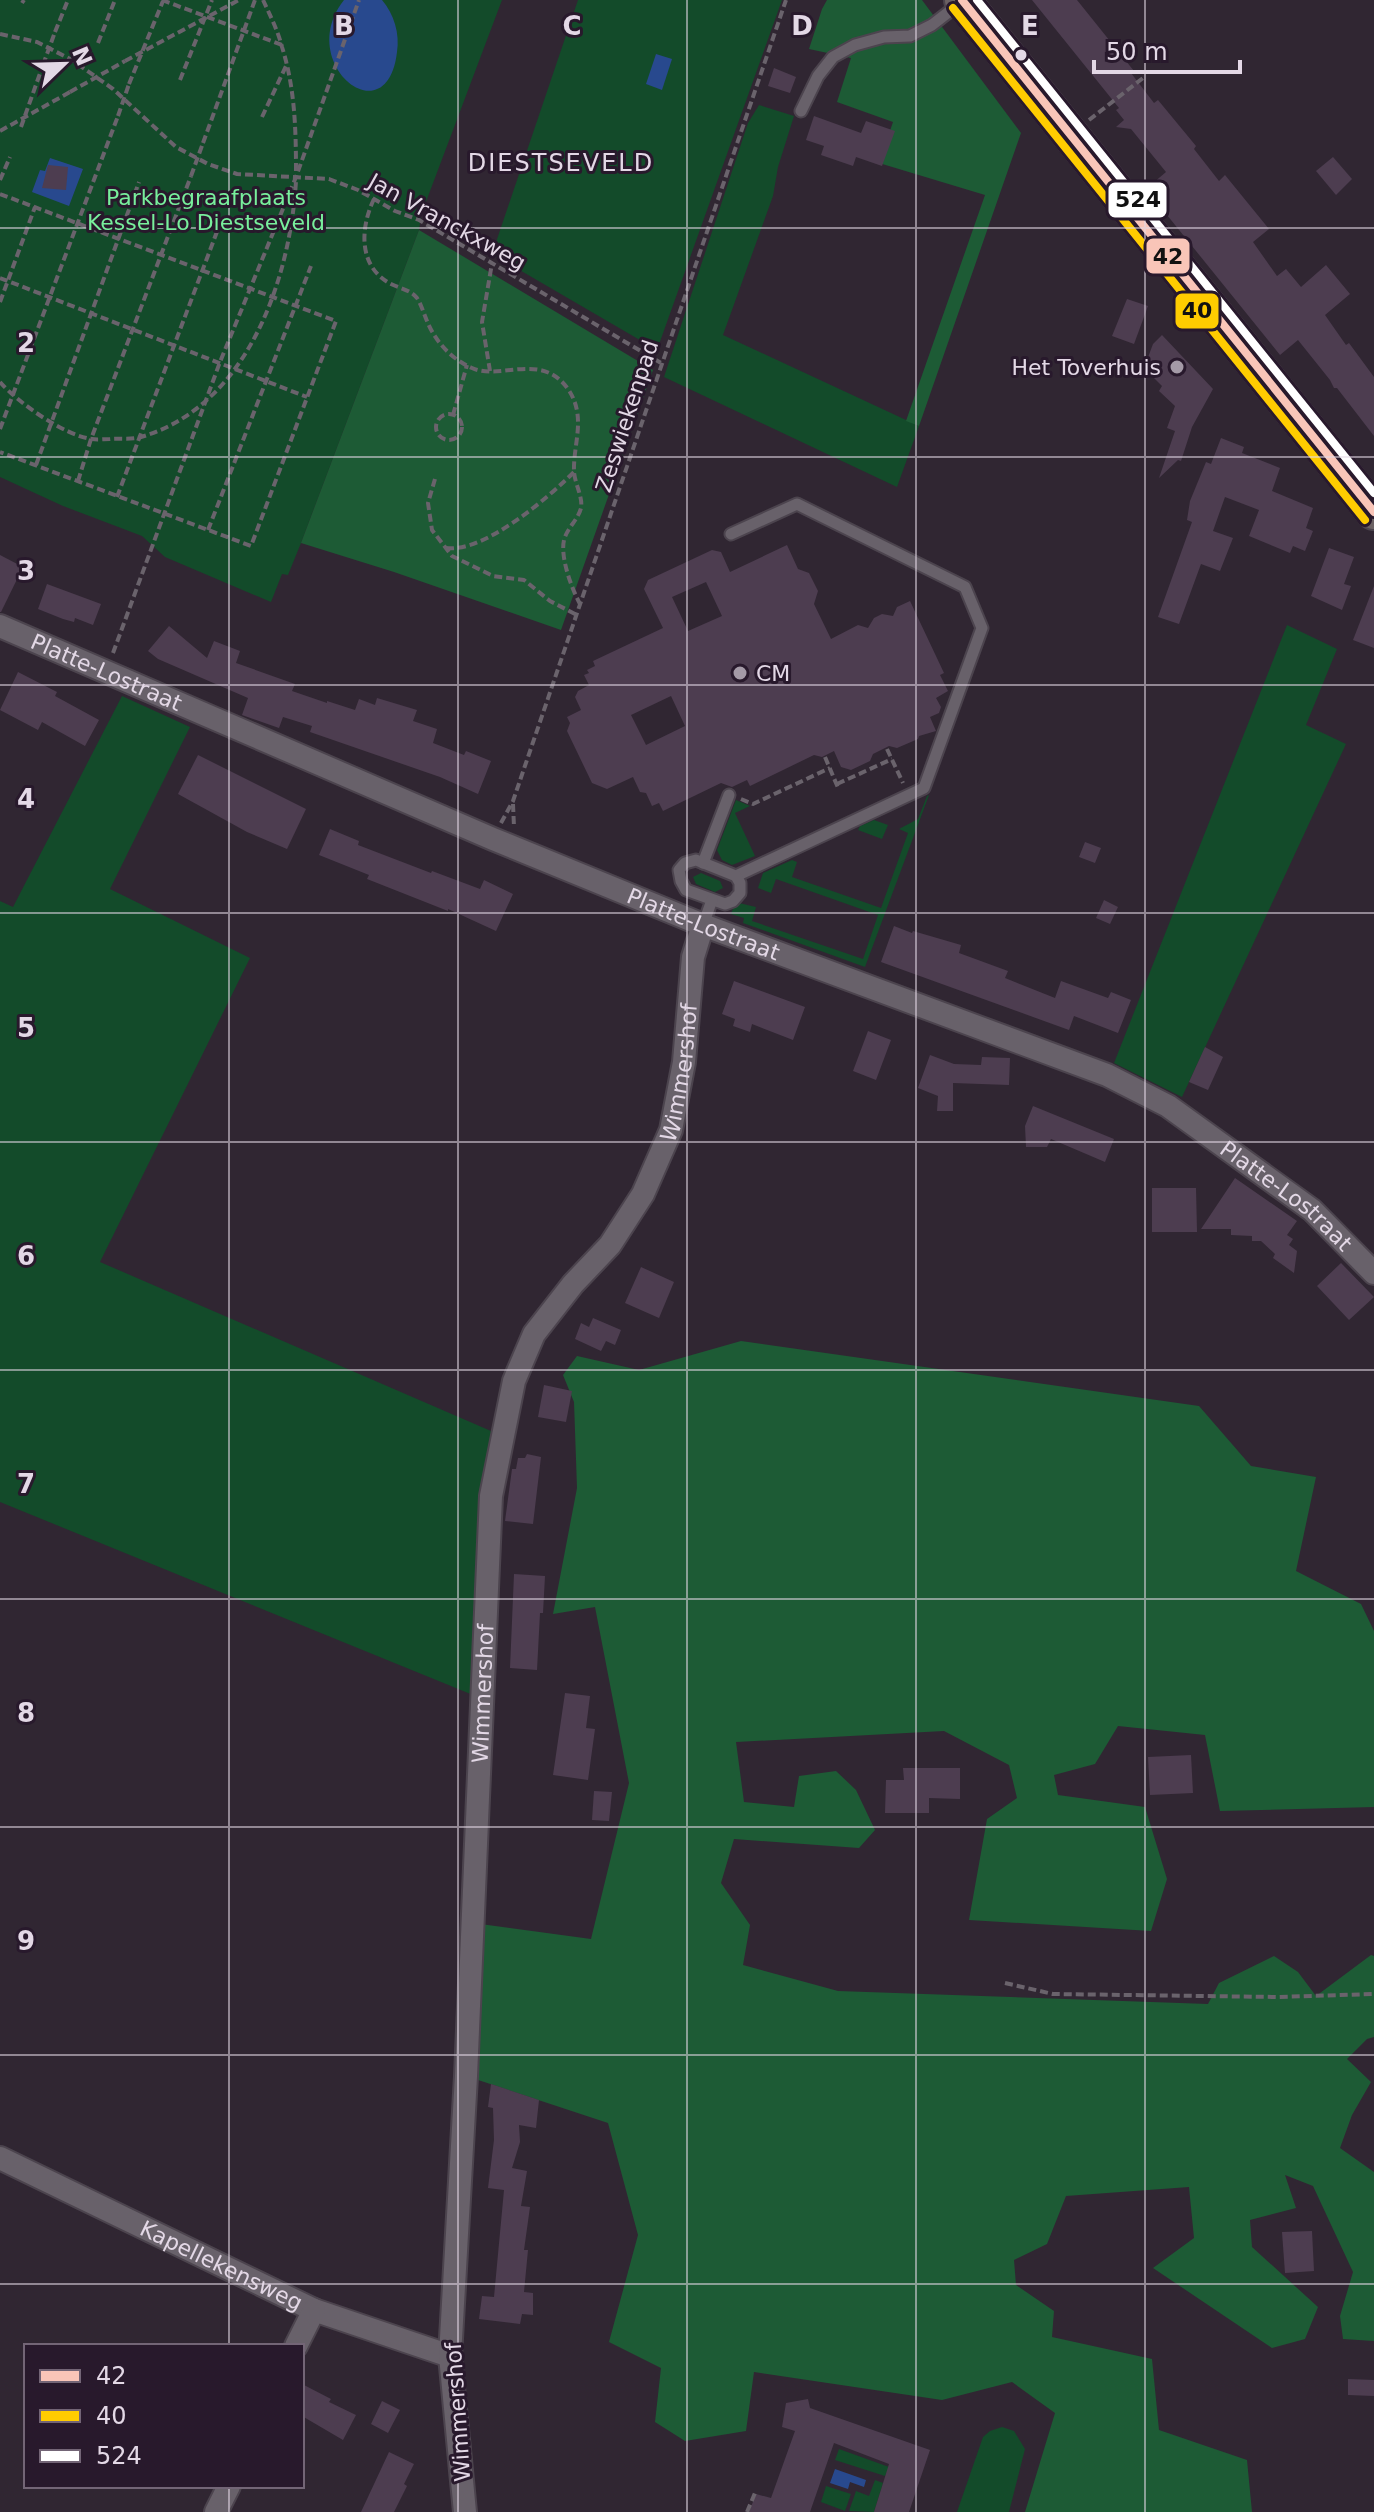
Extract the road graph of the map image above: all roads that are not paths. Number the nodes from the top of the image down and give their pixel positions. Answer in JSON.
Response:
{"nodes":[{"id":1,"x":963,"y":0,"type":"edge"},
{"id":2,"x":801,"y":111,"type":"dead end"},
{"id":3,"x":1374,"y":512,"type":"edge"},
{"id":4,"x":731,"y":534,"type":"dead end"},
{"id":5,"x":0,"y":626,"type":"edge"},
{"id":6,"x":729,"y":795,"type":"dead end"},
{"id":7,"x":703,"y":863,"type":"junction"},
{"id":8,"x":736,"y":876,"type":"junction"},
{"id":9,"x":712,"y":900,"type":"junction"},
{"id":10,"x":703,"y":925,"type":"junction"},
{"id":11,"x":1374,"y":1273,"type":"edge"},
{"id":12,"x":0,"y":2158,"type":"edge"},
{"id":13,"x":314,"y":2310,"type":"junction"},
{"id":14,"x":297,"y":2344,"type":"edge"},
{"id":15,"x":450,"y":2356,"type":"junction"},
{"id":16,"x":228,"y":2488,"type":"edge"},
{"id":17,"x":216,"y":2512,"type":"edge"},
{"id":18,"x":465,"y":2512,"type":"edge"}],
"edges":[{"from":1,"to":2,"type":"lane"},
{"from":1,"to":3,"type":"main road"},
{"from":4,"to":8,"type":"lane"},
{"from":5,"to":10,"type":"street","name":"Platte-Lostraat"},
{"from":6,"to":7,"type":"lane"},
{"from":7,"to":8,"type":"lane"},
{"from":7,"to":9,"type":"lane"},
{"from":8,"to":9,"type":"lane"},
{"from":9,"to":10,"type":"lane"},
{"from":10,"to":11,"type":"street","name":"Platte-Lostraat"},
{"from":10,"to":15,"type":"street","name":"Wimmershof"},
{"from":12,"to":13,"type":"street","name":"Kapellekensweg"},
{"from":13,"to":14,"type":"street"},
{"from":13,"to":15,"type":"street","name":"Kapellekensweg"},
{"from":15,"to":18,"type":"street","name":"Wimmershof"},
{"from":16,"to":17,"type":"street"}]}
